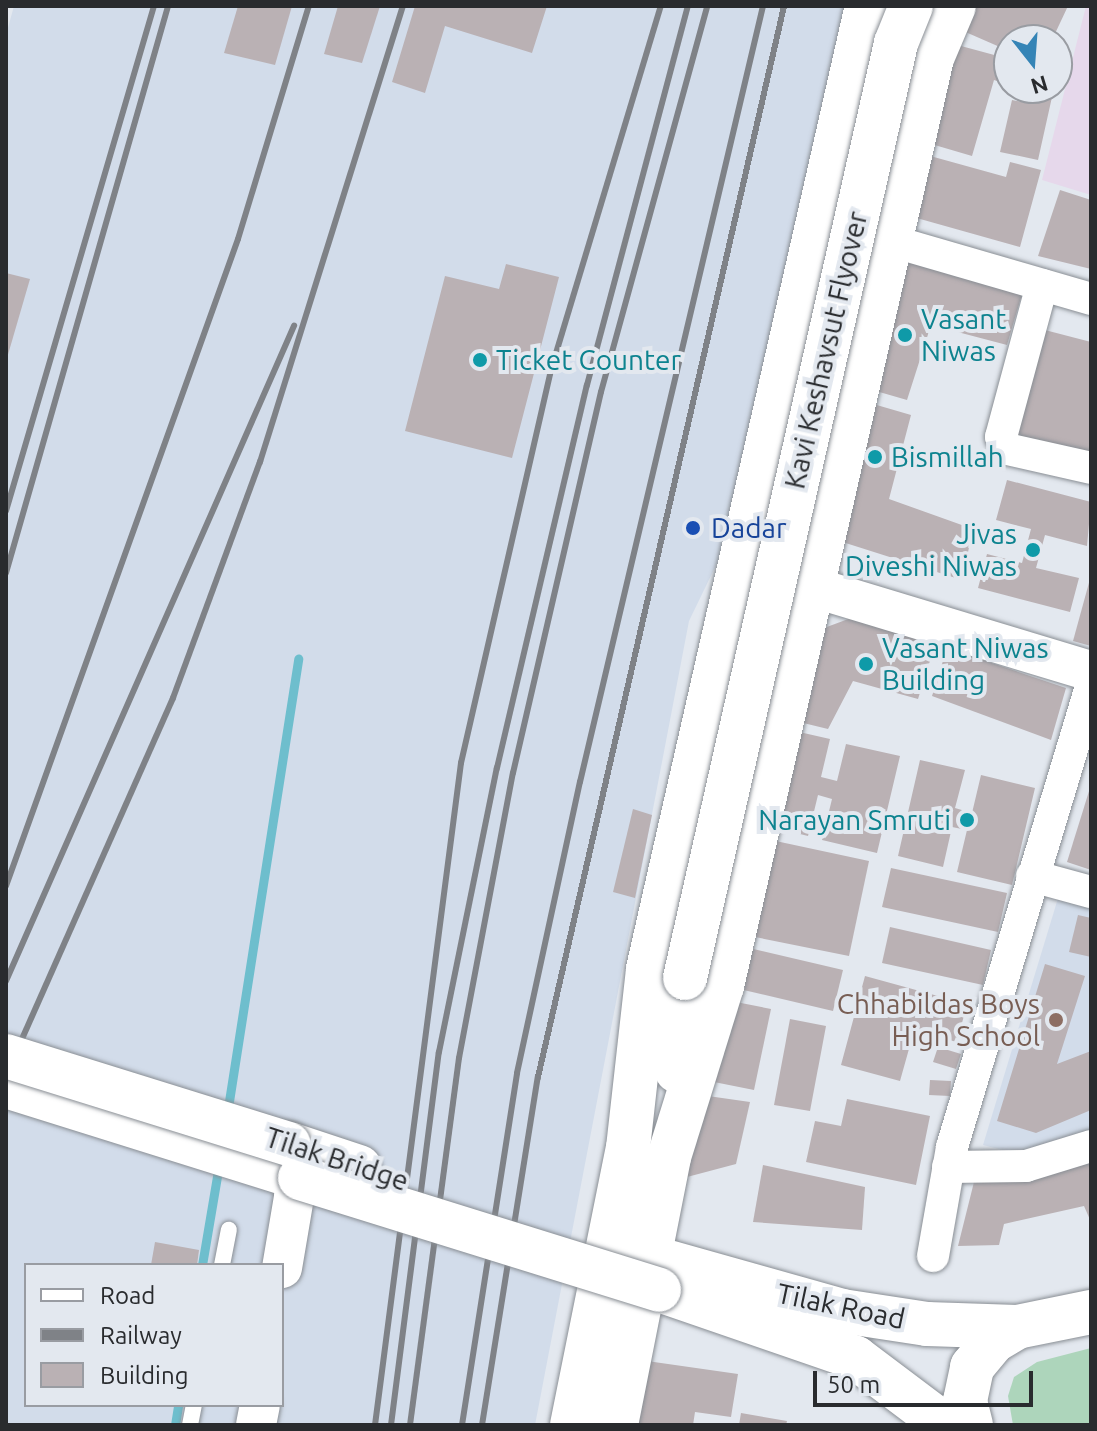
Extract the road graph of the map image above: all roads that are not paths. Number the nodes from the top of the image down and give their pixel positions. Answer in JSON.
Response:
{"nodes":[{"id":1,"x":867,"y":6,"type":"edge"},
{"id":2,"x":911,"y":6,"type":"edge"},
{"id":3,"x":954,"y":6,"type":"edge"},
{"id":4,"x":816,"y":218,"type":"junction"},
{"id":5,"x":891,"y":240,"type":"junction"},
{"id":6,"x":1042,"y":285,"type":"junction"},
{"id":7,"x":1091,"y":299,"type":"edge"},
{"id":8,"x":1091,"y":468,"type":"edge"},
{"id":9,"x":812,"y":587,"type":"junction"},
{"id":10,"x":1091,"y":671,"type":"edge"},
{"id":11,"x":1091,"y":686,"type":"edge"},
{"id":12,"x":1032,"y":876,"type":"junction"},
{"id":13,"x":1091,"y":892,"type":"edge"},
{"id":14,"x":6,"y":1056,"type":"edge"},
{"id":15,"x":6,"y":1086,"type":"edge"},
{"id":16,"x":1091,"y":1146,"type":"edge"},
{"id":17,"x":649,"y":1152,"type":"junction"},
{"id":18,"x":305,"y":1165,"type":"junction"},
{"id":19,"x":948,"y":1167,"type":"junction"},
{"id":20,"x":229,"y":1230,"type":"dead end"},
{"id":21,"x":933,"y":1256,"type":"dead end"},
{"id":22,"x":222,"y":1263,"type":"edge"},
{"id":23,"x":283,"y":1263,"type":"edge"},
{"id":24,"x":664,"y":1276,"type":"junction"},
{"id":25,"x":1091,"y":1312,"type":"edge"},
{"id":26,"x":1017,"y":1327,"type":"junction"},
{"id":27,"x":572,"y":1425,"type":"edge"},
{"id":28,"x":616,"y":1425,"type":"edge"},
{"id":29,"x":945,"y":1425,"type":"edge"},
{"id":30,"x":971,"y":1425,"type":"edge"}],
"edges":[{"from":1,"to":4,"type":"main road"},
{"from":2,"to":17,"type":"main road","name":"Kavi Keshavsut Flyover","bridge":true},
{"from":3,"to":5,"type":"main road"},
{"from":4,"to":5,"type":"street"},
{"from":4,"to":17,"type":"main road"},
{"from":5,"to":6,"type":"street"},
{"from":5,"to":9,"type":"main road"},
{"from":6,"to":7,"type":"street"},
{"from":6,"to":8,"type":"street"},
{"from":9,"to":10,"type":"street"},
{"from":9,"to":17,"type":"main road"},
{"from":11,"to":12,"type":"street"},
{"from":12,"to":13,"type":"street"},
{"from":12,"to":19,"type":"street"},
{"from":14,"to":18,"type":"main road","name":"Tilak Bridge","bridge":true},
{"from":15,"to":18,"type":"main road","name":"Tilak Bridge"},
{"from":16,"to":19,"type":"street"},
{"from":17,"to":27,"type":"main road"},
{"from":17,"to":28,"type":"main road"},
{"from":18,"to":23,"type":"street"},
{"from":18,"to":24,"type":"main road","name":"Tilak Bridge","bridge":true},
{"from":19,"to":21,"type":"street"},
{"from":20,"to":22,"type":"lane"},
{"from":24,"to":26,"type":"main road","name":"Tilak Road"},
{"from":24,"to":29,"type":"main road","name":"Tilak Road"},
{"from":25,"to":26,"type":"main road"},
{"from":26,"to":30,"type":"main road"}]}
